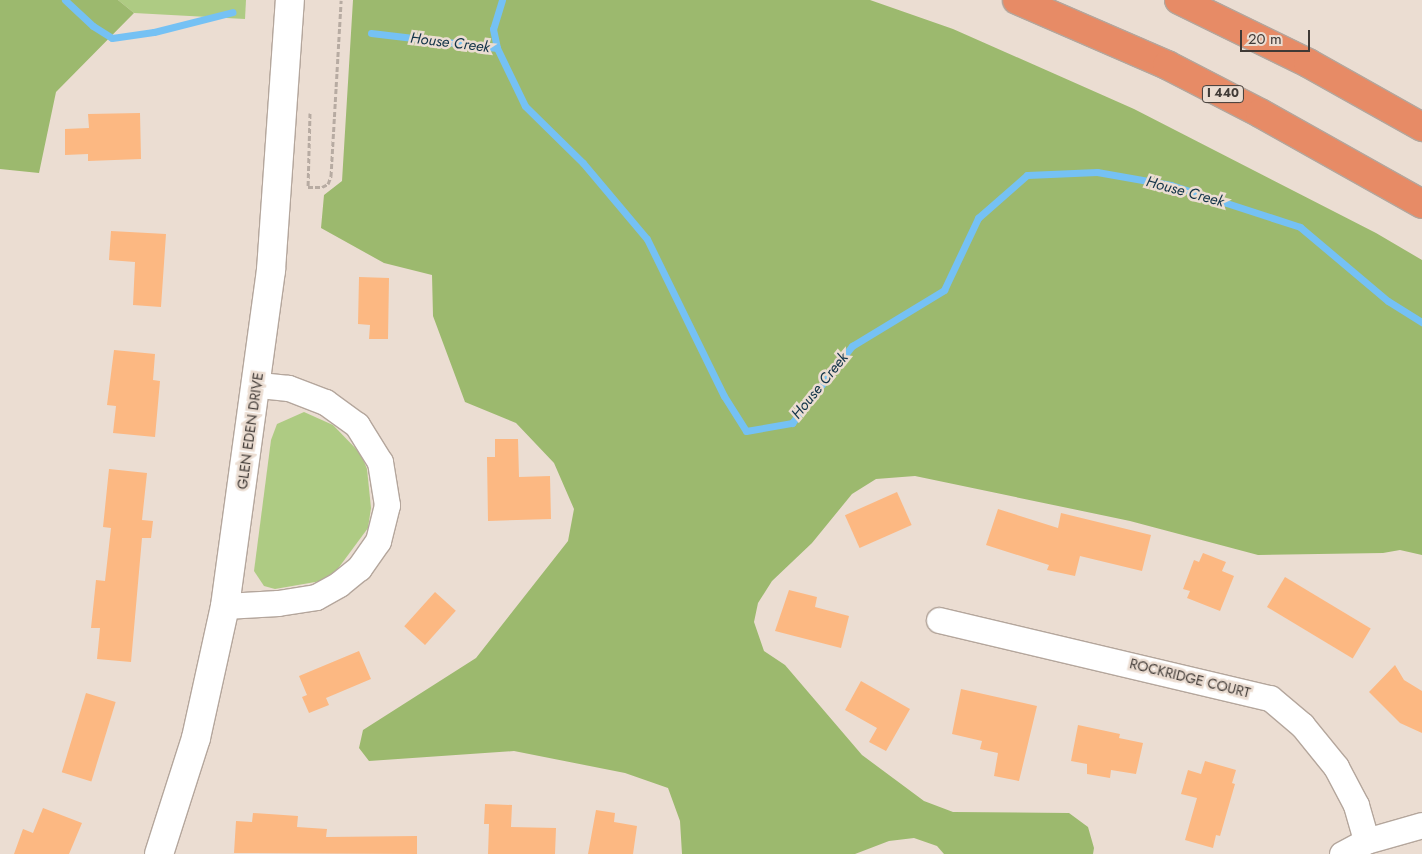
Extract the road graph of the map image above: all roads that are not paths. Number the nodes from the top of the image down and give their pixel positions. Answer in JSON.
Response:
{"nodes":[{"id":1,"x":290,"y":0,"type":"edge"},
{"id":2,"x":1017,"y":0,"type":"edge"},
{"id":3,"x":1179,"y":0,"type":"edge"},
{"id":4,"x":1422,"y":127,"type":"edge"},
{"id":5,"x":1422,"y":204,"type":"edge"},
{"id":6,"x":257,"y":385,"type":"junction"},
{"id":7,"x":225,"y":606,"type":"junction"},
{"id":8,"x":939,"y":620,"type":"dead end"},
{"id":9,"x":1422,"y":825,"type":"edge"},
{"id":10,"x":1366,"y":841,"type":"junction"},
{"id":11,"x":159,"y":854,"type":"edge"},
{"id":12,"x":1342,"y":854,"type":"edge"}],
"edges":[{"from":1,"to":6,"type":"main road","name":"GLEN EDEN DRIVE"},
{"from":2,"to":5,"type":"highway","number":"I 440"},
{"from":3,"to":4,"type":"highway"},
{"from":6,"to":7,"type":"main road","name":"GLEN EDEN DRIVE"},
{"from":6,"to":7,"type":"street"},
{"from":7,"to":11,"type":"main road","name":"GLEN EDEN DRIVE"},
{"from":8,"to":10,"type":"street","name":"ROCKRIDGE COURT"},
{"from":9,"to":10,"type":"street"},
{"from":10,"to":12,"type":"street"}]}
